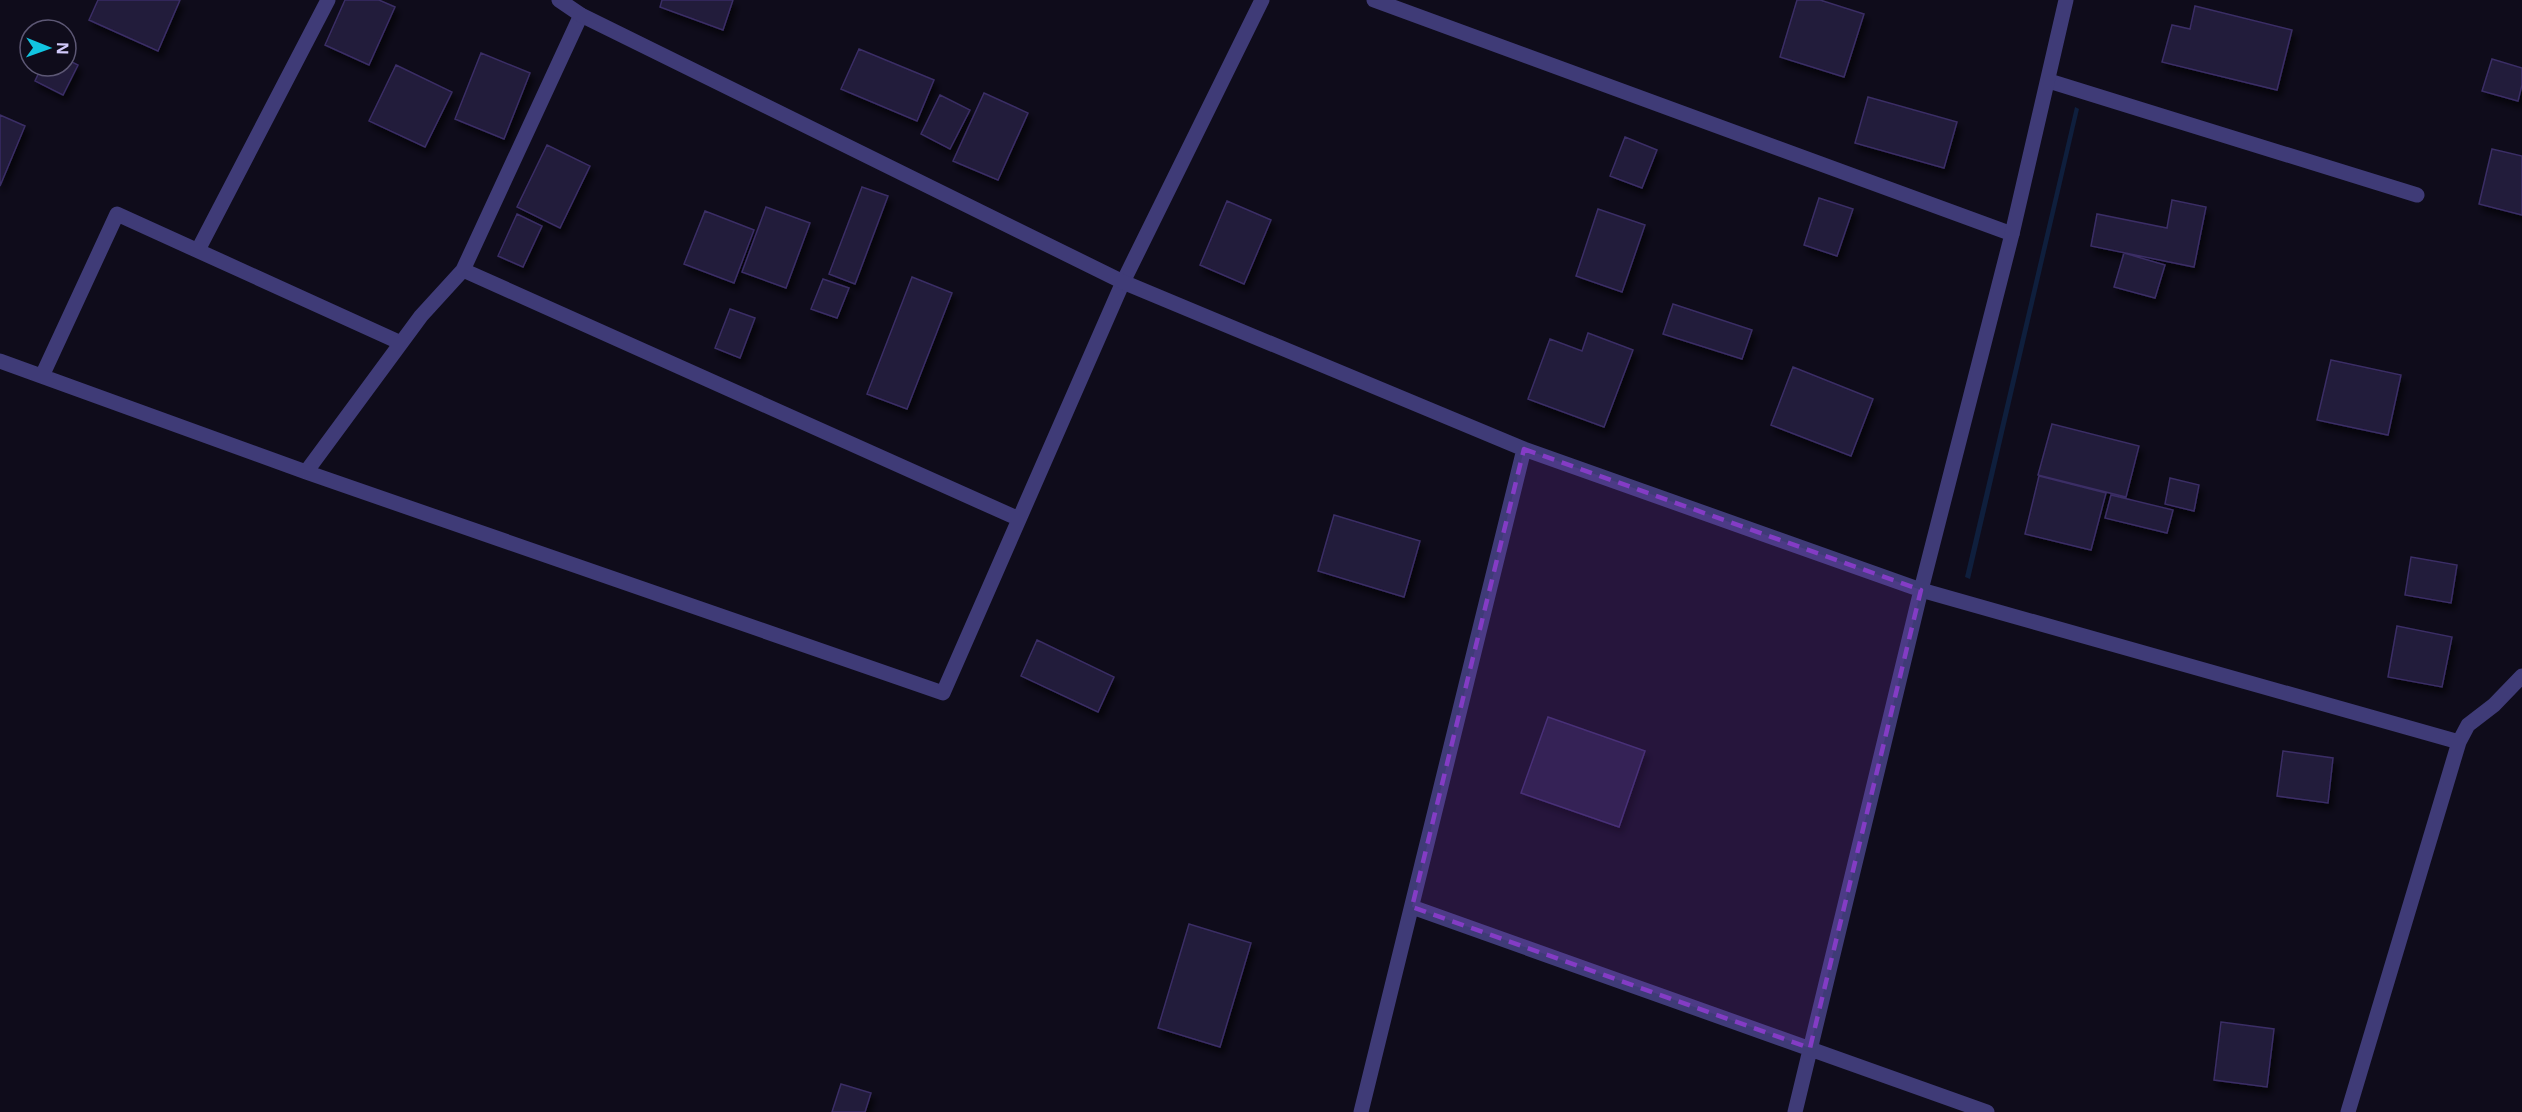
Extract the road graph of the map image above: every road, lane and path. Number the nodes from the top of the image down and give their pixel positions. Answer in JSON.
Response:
{"nodes":[{"id":1,"x":328,"y":0,"type":"edge"},
{"id":2,"x":559,"y":0,"type":"edge"},
{"id":3,"x":1262,"y":0,"type":"edge"},
{"id":4,"x":1374,"y":0,"type":"edge"},
{"id":5,"x":2066,"y":0,"type":"edge"},
{"id":6,"x":581,"y":15,"type":"junction"},
{"id":7,"x":2049,"y":81,"type":"junction"},
{"id":8,"x":2416,"y":195,"type":"dead end"},
{"id":9,"x":2012,"y":234,"type":"junction"},
{"id":10,"x":198,"y":250,"type":"junction"},
{"id":11,"x":464,"y":270,"type":"junction"},
{"id":12,"x":1123,"y":282,"type":"junction"},
{"id":13,"x":401,"y":343,"type":"junction"},
{"id":14,"x":0,"y":361,"type":"edge"},
{"id":15,"x":42,"y":376,"type":"junction"},
{"id":16,"x":1524,"y":449,"type":"junction"},
{"id":17,"x":306,"y":472,"type":"junction"},
{"id":18,"x":1019,"y":519,"type":"junction"},
{"id":19,"x":1921,"y":590,"type":"junction"},
{"id":20,"x":2522,"y":676,"type":"edge"},
{"id":21,"x":2459,"y":742,"type":"junction"},
{"id":22,"x":1412,"y":907,"type":"junction"},
{"id":23,"x":1810,"y":1048,"type":"junction"},
{"id":24,"x":1361,"y":1112,"type":"edge"},
{"id":25,"x":1795,"y":1112,"type":"edge"},
{"id":26,"x":1987,"y":1112,"type":"edge"},
{"id":27,"x":2348,"y":1112,"type":"edge"}],
"edges":[{"from":1,"to":10,"type":"street"},
{"from":2,"to":6,"type":"street"},
{"from":3,"to":12,"type":"street"},
{"from":4,"to":9,"type":"street"},
{"from":5,"to":7,"type":"street"},
{"from":6,"to":11,"type":"street"},
{"from":6,"to":12,"type":"street"},
{"from":7,"to":8,"type":"street"},
{"from":7,"to":9,"type":"street"},
{"from":9,"to":19,"type":"street"},
{"from":10,"to":13,"type":"street"},
{"from":10,"to":15,"type":"street"},
{"from":11,"to":13,"type":"street"},
{"from":11,"to":18,"type":"street"},
{"from":12,"to":16,"type":"street"},
{"from":12,"to":18,"type":"street"},
{"from":13,"to":17,"type":"street"},
{"from":14,"to":15,"type":"street"},
{"from":15,"to":17,"type":"street"},
{"from":16,"to":19,"type":"street"},
{"from":16,"to":22,"type":"street"},
{"from":17,"to":18,"type":"street"},
{"from":19,"to":21,"type":"street"},
{"from":19,"to":23,"type":"street"},
{"from":20,"to":21,"type":"street"},
{"from":21,"to":27,"type":"street"},
{"from":22,"to":23,"type":"street"},
{"from":22,"to":24,"type":"street"},
{"from":23,"to":25,"type":"street"},
{"from":23,"to":26,"type":"street"}]}
